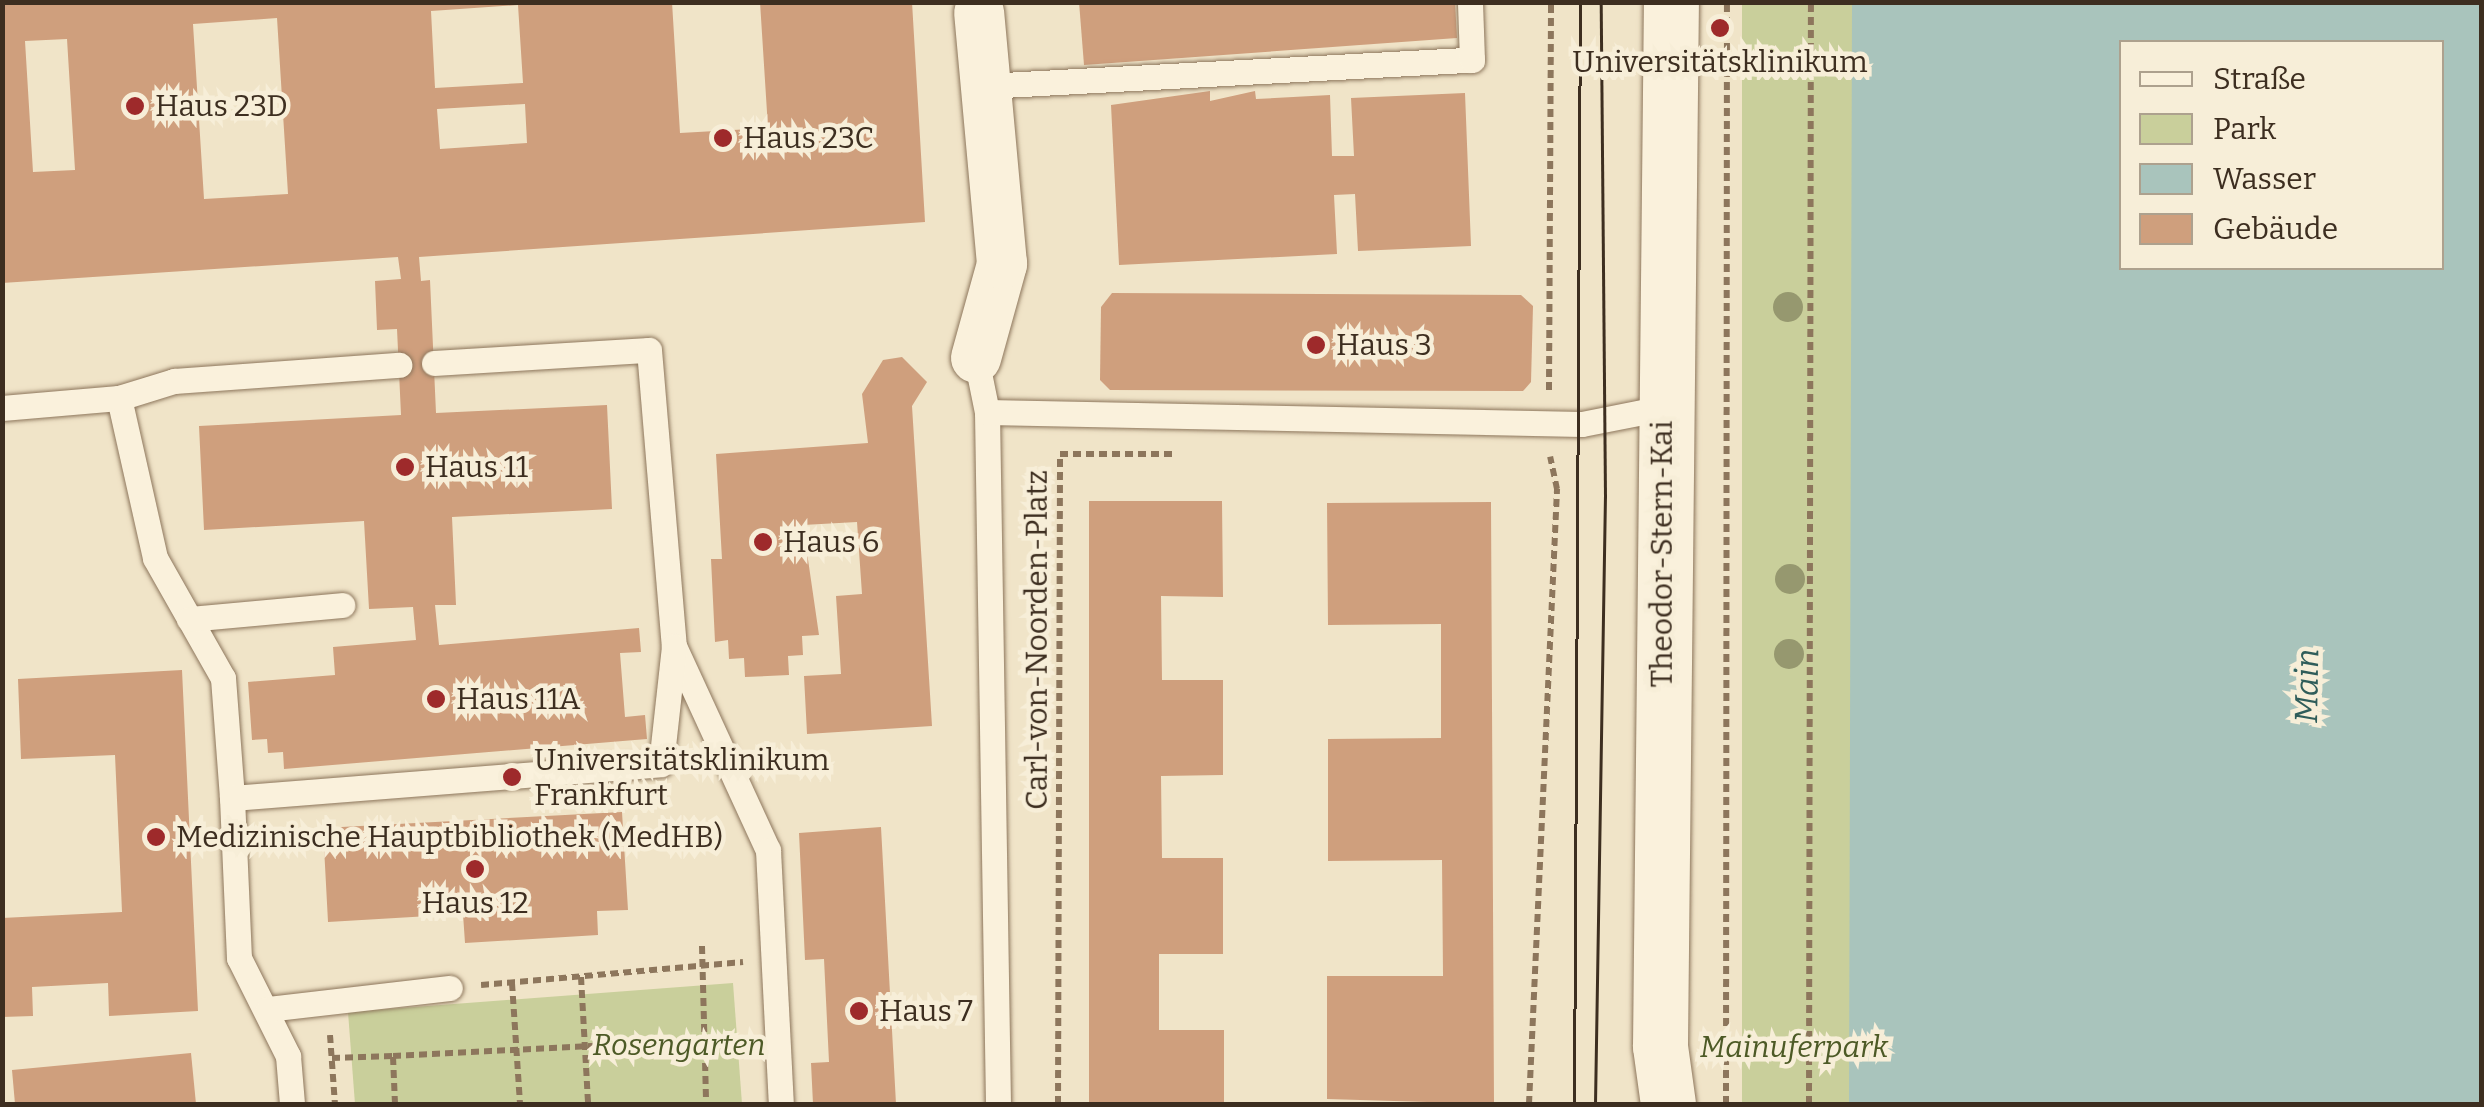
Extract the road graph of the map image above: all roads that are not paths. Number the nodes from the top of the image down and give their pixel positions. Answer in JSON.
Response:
{"nodes":[{"id":1,"x":1470,"y":2,"type":"edge"},
{"id":2,"x":1671,"y":2,"type":"edge"},
{"id":3,"x":979,"y":13,"type":"dead end"},
{"id":4,"x":985,"y":86,"type":"junction"},
{"id":5,"x":976,"y":358,"type":"joint"},
{"id":6,"x":434,"y":363,"type":"dead end"},
{"id":7,"x":399,"y":366,"type":"dead end"},
{"id":8,"x":120,"y":398,"type":"junction"},
{"id":9,"x":2,"y":408,"type":"edge"},
{"id":10,"x":1663,"y":408,"type":"junction"},
{"id":11,"x":987,"y":412,"type":"junction"},
{"id":12,"x":342,"y":605,"type":"dead end"},
{"id":13,"x":189,"y":619,"type":"junction"},
{"id":14,"x":674,"y":646,"type":"junction"},
{"id":15,"x":232,"y":798,"type":"junction"},
{"id":16,"x":450,"y":988,"type":"road end"},
{"id":17,"x":268,"y":1010,"type":"junction"},
{"id":18,"x":1660,"y":1046,"type":"junction"},
{"id":19,"x":292,"y":1104,"type":"edge"},
{"id":20,"x":781,"y":1104,"type":"edge"},
{"id":21,"x":998,"y":1104,"type":"edge"},
{"id":22,"x":1642,"y":1104,"type":"edge"},
{"id":23,"x":1668,"y":1104,"type":"edge"}],
"edges":[{"from":1,"to":4,"type":"lane"},
{"from":2,"to":10,"type":"main road","name":"Theodor-Stern-Kai"},
{"from":3,"to":4,"type":"street"},
{"from":4,"to":5,"type":"street"},
{"from":5,"to":11,"type":"lane"},
{"from":6,"to":14,"type":"lane"},
{"from":7,"to":8,"type":"lane"},
{"from":8,"to":9,"type":"lane"},
{"from":8,"to":13,"type":"lane"},
{"from":10,"to":11,"type":"lane"},
{"from":10,"to":18,"type":"main road","name":"Theodor-Stern-Kai"},
{"from":11,"to":21,"type":"lane"},
{"from":12,"to":13,"type":"lane"},
{"from":13,"to":15,"type":"lane"},
{"from":14,"to":15,"type":"lane"},
{"from":14,"to":20,"type":"lane"},
{"from":15,"to":17,"type":"lane"},
{"from":16,"to":17,"type":"lane"},
{"from":17,"to":19,"type":"lane"},
{"from":18,"to":22,"type":"main road"},
{"from":18,"to":23,"type":"main road","name":"Theodor-Stern-Kai"}]}
